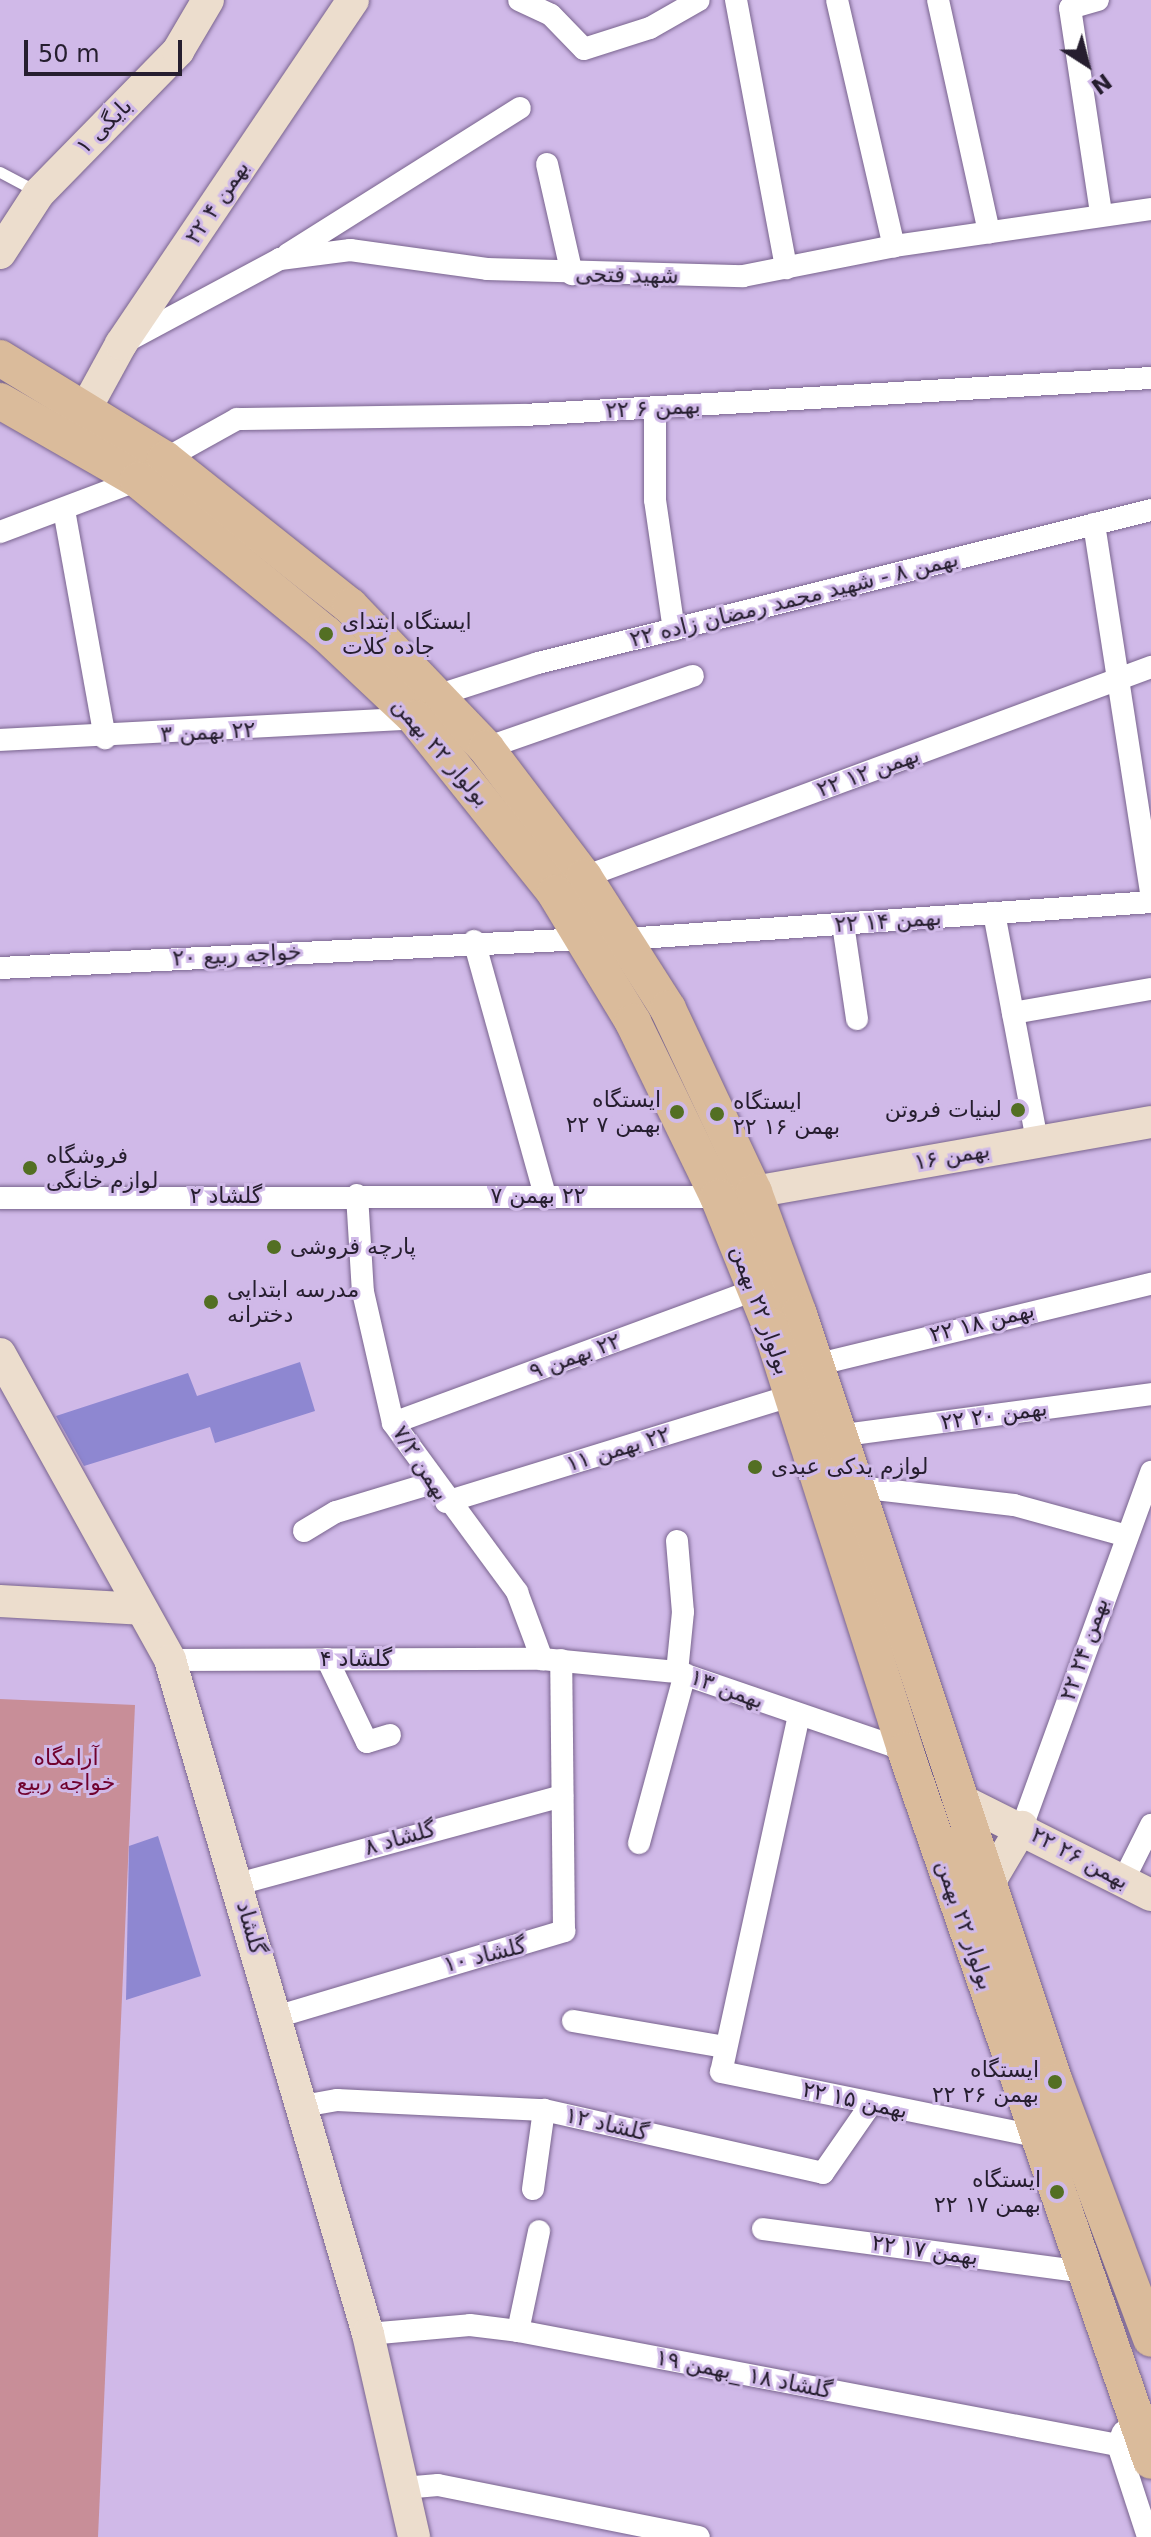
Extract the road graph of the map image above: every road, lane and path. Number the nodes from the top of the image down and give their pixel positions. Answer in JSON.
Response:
{"nodes":[{"id":1,"x":208,"y":0,"type":"edge"},
{"id":2,"x":353,"y":0,"type":"edge"},
{"id":3,"x":519,"y":0,"type":"edge"},
{"id":4,"x":699,"y":0,"type":"edge"},
{"id":5,"x":736,"y":0,"type":"edge"},
{"id":6,"x":837,"y":0,"type":"edge"},
{"id":7,"x":938,"y":0,"type":"edge"},
{"id":8,"x":1098,"y":0,"type":"edge"},
{"id":9,"x":520,"y":108,"type":"dead end"},
{"id":10,"x":547,"y":164,"type":"dead end"},
{"id":11,"x":0,"y":172,"type":"edge"},
{"id":12,"x":39,"y":193,"type":"junction"},
{"id":13,"x":1151,"y":209,"type":"edge"},
{"id":14,"x":1101,"y":213,"type":"junction"},
{"id":15,"x":989,"y":232,"type":"junction"},
{"id":16,"x":894,"y":246,"type":"junction"},
{"id":17,"x":0,"y":253,"type":"edge"},
{"id":18,"x":280,"y":259,"type":"junction"},
{"id":19,"x":786,"y":268,"type":"junction"},
{"id":20,"x":572,"y":274,"type":"junction"},
{"id":21,"x":121,"y":344,"type":"junction"},
{"id":22,"x":0,"y":358,"type":"edge"},
{"id":23,"x":1151,"y":378,"type":"edge"},
{"id":24,"x":0,"y":401,"type":"edge"},
{"id":25,"x":86,"y":408,"type":"junction"},
{"id":26,"x":655,"y":408,"type":"junction"},
{"id":27,"x":151,"y":470,"type":"junction"},
{"id":28,"x":64,"y":510,"type":"junction"},
{"id":29,"x":1151,"y":510,"type":"edge"},
{"id":30,"x":1094,"y":524,"type":"junction"},
{"id":31,"x":0,"y":532,"type":"edge"},
{"id":32,"x":674,"y":630,"type":"junction"},
{"id":33,"x":1151,"y":667,"type":"edge"},
{"id":34,"x":693,"y":676,"type":"dead end"},
{"id":35,"x":1121,"y":678,"type":"junction"},
{"id":36,"x":427,"y":706,"type":"junction"},
{"id":37,"x":105,"y":738,"type":"junction"},
{"id":38,"x":0,"y":740,"type":"edge"},
{"id":39,"x":486,"y":748,"type":"junction"},
{"id":40,"x":584,"y":877,"type":"junction"},
{"id":41,"x":1151,"y":891,"type":"edge"},
{"id":42,"x":1151,"y":902,"type":"edge"},
{"id":43,"x":994,"y":913,"type":"junction"},
{"id":44,"x":843,"y":924,"type":"junction"},
{"id":45,"x":585,"y":939,"type":"junction"},
{"id":46,"x":625,"y":939,"type":"junction"},
{"id":47,"x":474,"y":941,"type":"junction"},
{"id":48,"x":0,"y":968,"type":"edge"},
{"id":49,"x":1151,"y":989,"type":"edge"},
{"id":50,"x":1013,"y":1013,"type":"junction"},
{"id":51,"x":857,"y":1019,"type":"dead end"},
{"id":52,"x":1151,"y":1122,"type":"edge"},
{"id":53,"x":1037,"y":1140,"type":"junction"},
{"id":54,"x":754,"y":1192,"type":"junction"},
{"id":55,"x":357,"y":1195,"type":"junction"},
{"id":56,"x":545,"y":1196,"type":"junction"},
{"id":57,"x":718,"y":1197,"type":"junction"},
{"id":58,"x":0,"y":1198,"type":"edge"},
{"id":59,"x":1151,"y":1284,"type":"edge"},
{"id":60,"x":757,"y":1289,"type":"junction"},
{"id":61,"x":0,"y":1354,"type":"edge"},
{"id":62,"x":815,"y":1365,"type":"junction"},
{"id":63,"x":1151,"y":1394,"type":"edge"},
{"id":64,"x":791,"y":1396,"type":"junction"},
{"id":65,"x":393,"y":1423,"type":"junction"},
{"id":66,"x":837,"y":1436,"type":"junction"},
{"id":67,"x":1151,"y":1472,"type":"edge"},
{"id":68,"x":858,"y":1487,"type":"junction"},
{"id":69,"x":439,"y":1492,"type":"junction"},
{"id":70,"x":304,"y":1531,"type":"dead end"},
{"id":71,"x":1124,"y":1535,"type":"junction"},
{"id":72,"x":677,"y":1541,"type":"dead end"},
{"id":73,"x":0,"y":1601,"type":"edge"},
{"id":74,"x":141,"y":1609,"type":"junction"},
{"id":75,"x":327,"y":1659,"type":"junction"},
{"id":76,"x":170,"y":1660,"type":"junction"},
{"id":77,"x":552,"y":1660,"type":"junction"},
{"id":78,"x":681,"y":1673,"type":"junction"},
{"id":79,"x":799,"y":1715,"type":"junction"},
{"id":80,"x":390,"y":1735,"type":"dead end"},
{"id":81,"x":905,"y":1750,"type":"junction"},
{"id":82,"x":562,"y":1796,"type":"junction"},
{"id":83,"x":963,"y":1801,"type":"junction"},
{"id":84,"x":1151,"y":1825,"type":"edge"},
{"id":85,"x":1022,"y":1827,"type":"junction"},
{"id":86,"x":639,"y":1843,"type":"dead end"},
{"id":87,"x":990,"y":1881,"type":"junction"},
{"id":88,"x":238,"y":1884,"type":"junction"},
{"id":89,"x":1137,"y":1888,"type":"edge"},
{"id":90,"x":276,"y":2017,"type":"junction"},
{"id":91,"x":573,"y":2021,"type":"dead end"},
{"id":92,"x":725,"y":2047,"type":"junction"},
{"id":93,"x":871,"y":2104,"type":"junction"},
{"id":94,"x":303,"y":2106,"type":"junction"},
{"id":95,"x":544,"y":2110,"type":"junction"},
{"id":96,"x":1036,"y":2136,"type":"junction"},
{"id":97,"x":533,"y":2189,"type":"dead end"},
{"id":98,"x":763,"y":2229,"type":"dead end"},
{"id":99,"x":539,"y":2231,"type":"dead end"},
{"id":100,"x":1086,"y":2272,"type":"junction"},
{"id":101,"x":1144,"y":2293,"type":"edge"},
{"id":102,"x":518,"y":2331,"type":"junction"},
{"id":103,"x":368,"y":2334,"type":"junction"},
{"id":104,"x":1151,"y":2339,"type":"edge"},
{"id":105,"x":1134,"y":2405,"type":"junction"},
{"id":106,"x":1118,"y":2445,"type":"junction"},
{"id":107,"x":1151,"y":2461,"type":"edge"},
{"id":108,"x":403,"y":2488,"type":"junction"},
{"id":109,"x":695,"y":2536,"type":"edge"},
{"id":110,"x":414,"y":2537,"type":"edge"},
{"id":111,"x":1148,"y":2537,"type":"edge"}],
"edges":[{"from":1,"to":12,"type":"street","name":"بایگی ۱"},
{"from":2,"to":21,"type":"street","name":"۲۲ بهمن ۴"},
{"from":3,"to":4,"type":"street"},
{"from":5,"to":19,"type":"street"},
{"from":6,"to":16,"type":"street"},
{"from":7,"to":15,"type":"street"},
{"from":8,"to":14,"type":"street"},
{"from":9,"to":18,"type":"street"},
{"from":10,"to":20,"type":"street"},
{"from":11,"to":12,"type":"lane"},
{"from":12,"to":17,"type":"street","name":"بایگی ۱"},
{"from":13,"to":14,"type":"street","name":"شهید فتحی"},
{"from":14,"to":15,"type":"street","name":"شهید فتحی"},
{"from":15,"to":16,"type":"street","name":"شهید فتحی"},
{"from":16,"to":19,"type":"street","name":"شهید فتحی"},
{"from":18,"to":20,"type":"street","name":"شهید فتحی"},
{"from":18,"to":21,"type":"street","name":"شهید فتحی"},
{"from":19,"to":20,"type":"street","name":"شهید فتحی"},
{"from":21,"to":25,"type":"street","name":"۲۲ بهمن ۴"},
{"from":22,"to":25,"type":"main road","name":"بولوار ۲۲ بهمن"},
{"from":23,"to":26,"type":"street","name":"۲۲ بهمن ۶"},
{"from":24,"to":27,"type":"main road","name":"بولوار ۲۲ بهمن"},
{"from":25,"to":27,"type":"main road","name":"بولوار ۲۲ بهمن"},
{"from":26,"to":27,"type":"street","name":"۲۲ بهمن ۶"},
{"from":26,"to":32,"type":"street"},
{"from":27,"to":28,"type":"street","name":"۲۲ بهمن ۶"},
{"from":27,"to":36,"type":"main road","name":"بولوار ۲۲ بهمن"},
{"from":28,"to":31,"type":"street","name":"۲۲ بهمن ۶"},
{"from":28,"to":37,"type":"street"},
{"from":29,"to":30,"type":"street","name":"۲۲ بهمن ۸ - شهید محمد رمضان زاده"},
{"from":30,"to":32,"type":"street","name":"۲۲ بهمن ۸ - شهید محمد رمضان زاده"},
{"from":30,"to":35,"type":"street"},
{"from":32,"to":36,"type":"street","name":"۲۲ بهمن ۸ - شهید محمد رمضان زاده"},
{"from":33,"to":35,"type":"street","name":"۲۲ بهمن ۱۲"},
{"from":34,"to":39,"type":"street"},
{"from":35,"to":40,"type":"street","name":"۲۲ بهمن ۱۲"},
{"from":35,"to":41,"type":"street"},
{"from":36,"to":37,"type":"street","name":"٢٢ بهمن ۳"},
{"from":36,"to":39,"type":"main road","name":"بولوار ۲۲ بهمن"},
{"from":36,"to":45,"type":"main road","name":"بولوار ۲۲ بهمن"},
{"from":37,"to":38,"type":"street","name":"٢٢ بهمن ۳"},
{"from":39,"to":40,"type":"main road","name":"بولوار ۲۲ بهمن"},
{"from":40,"to":46,"type":"main road","name":"بولوار ۲۲ بهمن"},
{"from":42,"to":43,"type":"street","name":"۲۲ بهمن ۱۴"},
{"from":43,"to":44,"type":"street","name":"۲۲ بهمن ۱۴"},
{"from":43,"to":50,"type":"street"},
{"from":44,"to":46,"type":"street","name":"۲۲ بهمن ۱۴"},
{"from":44,"to":51,"type":"street"},
{"from":45,"to":47,"type":"street","name":"خواجه ربیع ۲۰"},
{"from":45,"to":57,"type":"main road","name":"بولوار ۲۲ بهمن"},
{"from":46,"to":54,"type":"main road","name":"بولوار ۲۲ بهمن"},
{"from":47,"to":48,"type":"street","name":"خواجه ربیع ۲۰"},
{"from":47,"to":56,"type":"street"},
{"from":49,"to":50,"type":"street"},
{"from":50,"to":53,"type":"street"},
{"from":52,"to":53,"type":"street","name":"بهمن ۱۶"},
{"from":53,"to":54,"type":"street","name":"بهمن ۱۶"},
{"from":54,"to":62,"type":"main road","name":"بولوار ۲۲ بهمن"},
{"from":55,"to":56,"type":"street","name":"٢٢ بهمن ٧"},
{"from":55,"to":58,"type":"street","name":"گلشاد ۲"},
{"from":55,"to":65,"type":"street","name":"بهمن ۷/۲"},
{"from":56,"to":57,"type":"street","name":"٢٢ بهمن ٧"},
{"from":57,"to":60,"type":"main road","name":"بولوار ۲۲ بهمن"},
{"from":59,"to":62,"type":"street","name":"۲۲ بهمن ۱۸"},
{"from":60,"to":64,"type":"main road","name":"بولوار ۲۲ بهمن"},
{"from":60,"to":65,"type":"street","name":"٢٢ بهمن ۹"},
{"from":61,"to":74,"type":"street","name":"گلشاد"},
{"from":62,"to":66,"type":"main road","name":"بولوار ۲۲ بهمن"},
{"from":63,"to":66,"type":"street","name":"۲۲ بهمن ۲۰"},
{"from":64,"to":69,"type":"street","name":"٢٢ بهمن ١١"},
{"from":64,"to":81,"type":"main road","name":"بولوار ۲۲ بهمن"},
{"from":65,"to":69,"type":"street","name":"بهمن ۷/۲"},
{"from":66,"to":68,"type":"main road","name":"بولوار ۲۲ بهمن"},
{"from":67,"to":71,"type":"street","name":"۲۲ بهمن ۲۴"},
{"from":68,"to":71,"type":"street"},
{"from":68,"to":83,"type":"main road","name":"بولوار ۲۲ بهمن"},
{"from":69,"to":70,"type":"street","name":"٢٢ بهمن ١١"},
{"from":69,"to":77,"type":"street","name":"بهمن ۷/۲"},
{"from":71,"to":85,"type":"street","name":"۲۲ بهمن ۲۴"},
{"from":72,"to":78,"type":"street"},
{"from":73,"to":74,"type":"street"},
{"from":74,"to":76,"type":"street","name":"گلشاد"},
{"from":75,"to":76,"type":"street","name":"گلشاد ۴"},
{"from":75,"to":77,"type":"street","name":"گلشاد ۴"},
{"from":75,"to":80,"type":"street"},
{"from":76,"to":88,"type":"street","name":"گلشاد"},
{"from":77,"to":78,"type":"street","name":"بهمن ۱۳"},
{"from":77,"to":82,"type":"street"},
{"from":78,"to":79,"type":"street","name":"بهمن ۱۳"},
{"from":78,"to":86,"type":"street"},
{"from":79,"to":81,"type":"street","name":"بهمن ۱۳"},
{"from":79,"to":92,"type":"street"},
{"from":81,"to":96,"type":"main road","name":"بولوار ۲۲ بهمن"},
{"from":82,"to":88,"type":"street","name":"گلشاد ۸"},
{"from":82,"to":90,"type":"street","name":"گلشاد ۱۰"},
{"from":83,"to":85,"type":"street"},
{"from":83,"to":87,"type":"main road","name":"بولوار ۲۲ بهمن"},
{"from":84,"to":89,"type":"street"},
{"from":85,"to":87,"type":"street","name":"۲۲ بهمن ۲۶"},
{"from":85,"to":89,"type":"street","name":"۲۲ بهمن ۲۶"},
{"from":87,"to":101,"type":"main road","name":"بولوار ۲۲ بهمن"},
{"from":88,"to":90,"type":"street","name":"گلشاد"},
{"from":90,"to":94,"type":"street","name":"گلشاد"},
{"from":91,"to":92,"type":"street"},
{"from":92,"to":93,"type":"street","name":"۲۲ بهمن ۱۵"},
{"from":93,"to":95,"type":"street","name":"گلشاد ۱۲"},
{"from":93,"to":96,"type":"street","name":"۲۲ بهمن ۱۵"},
{"from":94,"to":95,"type":"street","name":"گلشاد ۱۲"},
{"from":94,"to":103,"type":"street","name":"گلشاد"},
{"from":95,"to":97,"type":"street"},
{"from":96,"to":100,"type":"main road","name":"بولوار ۲۲ بهمن"},
{"from":98,"to":100,"type":"street","name":"۲۲ بهمن ۱۷"},
{"from":99,"to":102,"type":"street"},
{"from":100,"to":105,"type":"main road","name":"بولوار ۲۲ بهمن"},
{"from":101,"to":104,"type":"main road","name":"بولوار ۲۲ بهمن"},
{"from":102,"to":103,"type":"street","name":"گلشاد ۱۸ _بهمن ۱۹"},
{"from":102,"to":106,"type":"street","name":"گلشاد ۱۸ _بهمن ۱۹"},
{"from":103,"to":108,"type":"street","name":"گلشاد"},
{"from":105,"to":106,"type":"street"},
{"from":105,"to":107,"type":"main road","name":"بولوار ۲۲ بهمن"},
{"from":106,"to":111,"type":"street"},
{"from":108,"to":109,"type":"street"},
{"from":108,"to":110,"type":"street","name":"گلشاد"}]}
